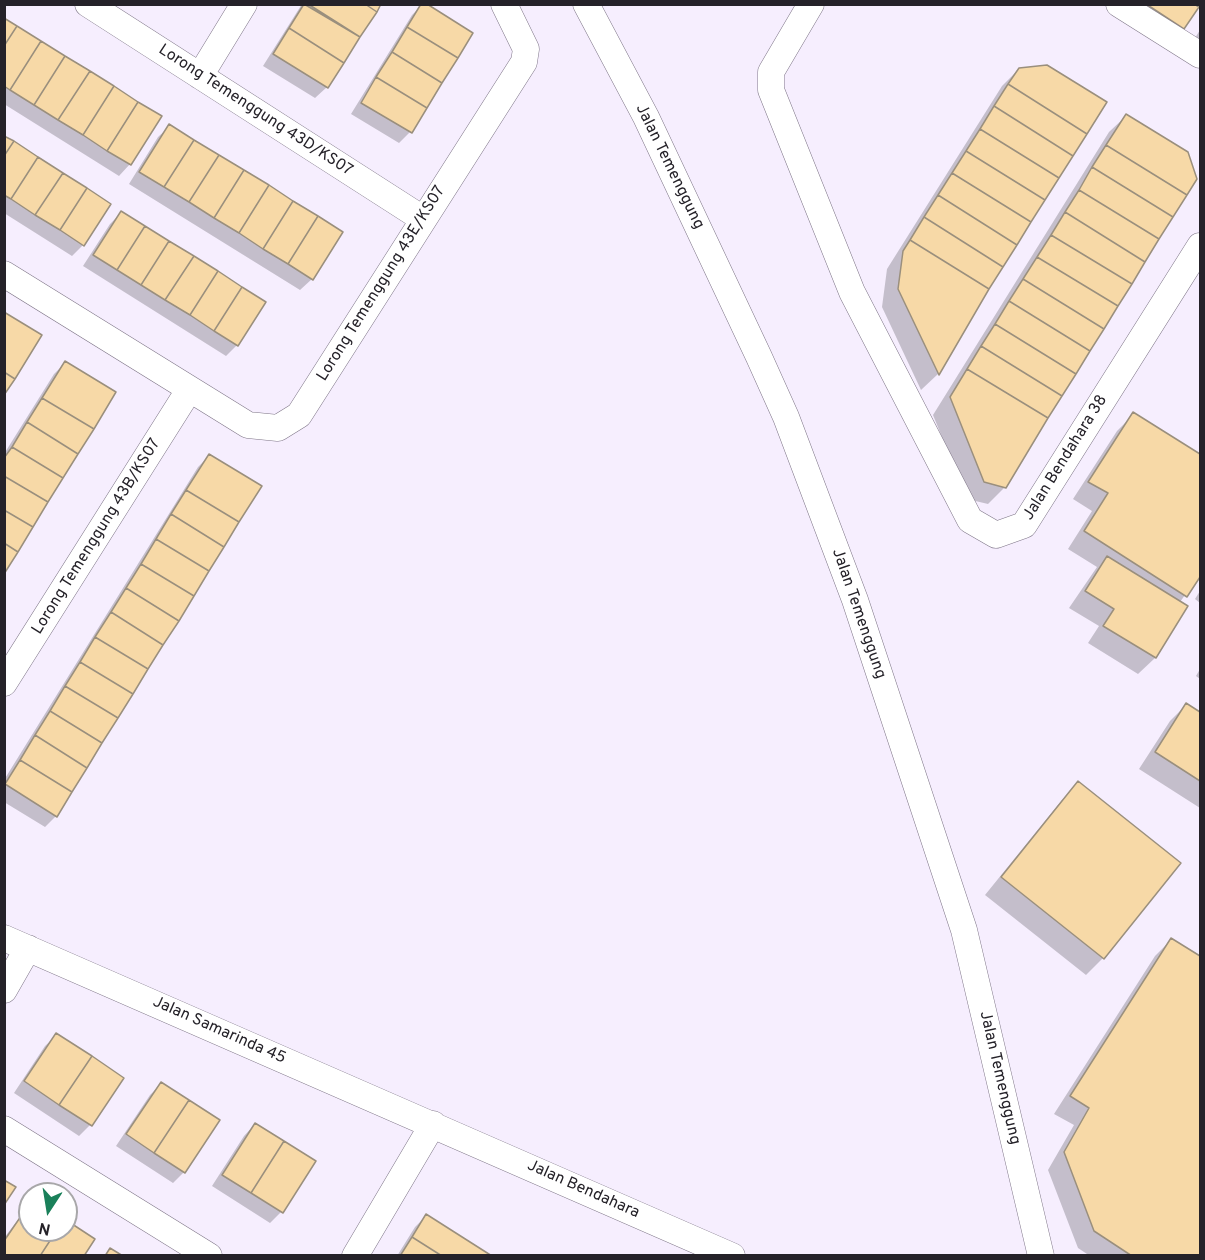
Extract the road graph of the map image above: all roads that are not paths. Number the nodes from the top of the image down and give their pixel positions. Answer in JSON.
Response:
{"nodes":[{"id":1,"x":88,"y":4,"type":"edge"},
{"id":2,"x":244,"y":4,"type":"edge"},
{"id":3,"x":504,"y":4,"type":"edge"},
{"id":4,"x":586,"y":4,"type":"edge"},
{"id":5,"x":811,"y":4,"type":"edge"},
{"id":6,"x":1119,"y":4,"type":"edge"},
{"id":7,"x":1200,"y":55,"type":"edge"},
{"id":8,"x":200,"y":75,"type":"junction"},
{"id":9,"x":423,"y":219,"type":"junction"},
{"id":10,"x":1200,"y":246,"type":"edge"},
{"id":11,"x":4,"y":274,"type":"edge"},
{"id":12,"x":189,"y":390,"type":"junction"},
{"id":13,"x":4,"y":683,"type":"edge"},
{"id":14,"x":4,"y":938,"type":"edge"},
{"id":15,"x":28,"y":948,"type":"junction"},
{"id":16,"x":4,"y":990,"type":"edge"},
{"id":17,"x":433,"y":1124,"type":"junction"},
{"id":18,"x":4,"y":1129,"type":"edge"},
{"id":19,"x":1041,"y":1254,"type":"edge"},
{"id":20,"x":209,"y":1256,"type":"edge"},
{"id":21,"x":355,"y":1256,"type":"edge"},
{"id":22,"x":732,"y":1256,"type":"edge"}],
"edges":[{"from":1,"to":8,"type":"street","name":"Lorong Temenggung 43D/KS07"},
{"from":2,"to":8,"type":"street"},
{"from":3,"to":9,"type":"street","name":"Lorong Temenggung 43E/KS07"},
{"from":4,"to":19,"type":"street","name":"Jalan Temenggung"},
{"from":5,"to":10,"type":"street","name":"Jalan Bendahara 38"},
{"from":6,"to":7,"type":"street"},
{"from":8,"to":9,"type":"street","name":"Lorong Temenggung 43D/KS07"},
{"from":9,"to":12,"type":"street","name":"Lorong Temenggung 43E/KS07"},
{"from":11,"to":12,"type":"street","name":"Lorong Temenggung 43E/KS07"},
{"from":12,"to":13,"type":"street","name":"Lorong Temenggung 43B/KS07"},
{"from":14,"to":15,"type":"street","name":"Jalan Samarinda 45"},
{"from":15,"to":16,"type":"street"},
{"from":15,"to":17,"type":"street","name":"Jalan Samarinda 45"},
{"from":17,"to":21,"type":"street"},
{"from":17,"to":22,"type":"street","name":"Jalan Bendahara"},
{"from":18,"to":20,"type":"street"}]}
